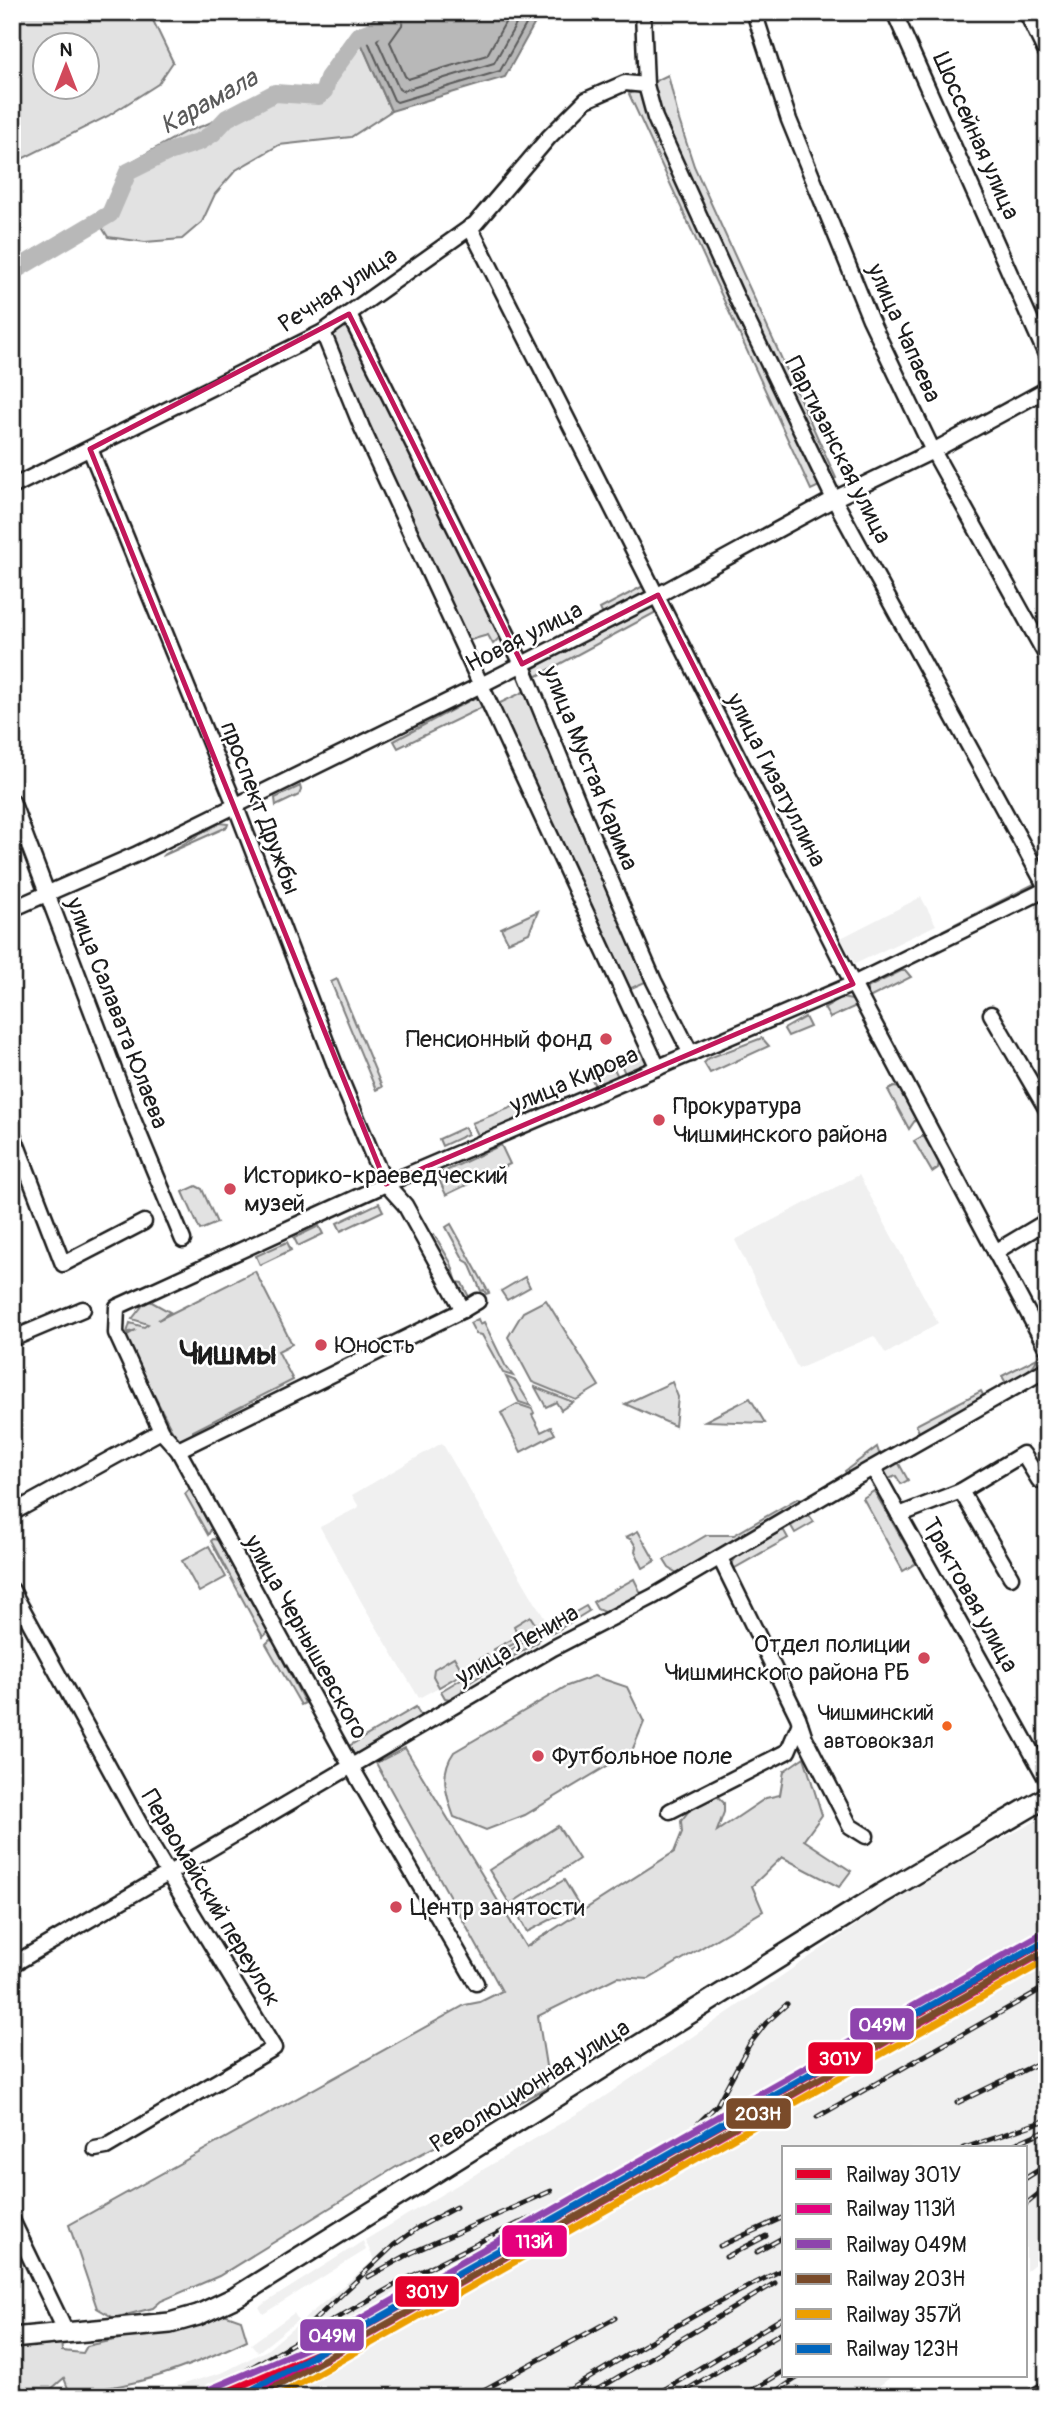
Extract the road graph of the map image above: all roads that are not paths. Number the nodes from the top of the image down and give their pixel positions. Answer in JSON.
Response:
{"nodes":[{"id":1,"x":643,"y":12,"type":"edge"},
{"id":2,"x":754,"y":12,"type":"edge"},
{"id":3,"x":894,"y":12,"type":"edge"},
{"id":4,"x":1030,"y":12,"type":"edge"},
{"id":5,"x":1047,"y":49,"type":"edge"},
{"id":6,"x":646,"y":85,"type":"junction"},
{"id":7,"x":470,"y":228,"type":"junction"},
{"id":8,"x":349,"y":314,"type":"junction"},
{"id":9,"x":323,"y":332,"type":"junction"},
{"id":10,"x":1047,"y":356,"type":"edge"},
{"id":11,"x":1047,"y":388,"type":"edge"},
{"id":12,"x":90,"y":449,"type":"junction"},
{"id":13,"x":933,"y":451,"type":"junction"},
{"id":14,"x":12,"y":487,"type":"edge"},
{"id":15,"x":834,"y":499,"type":"junction"},
{"id":16,"x":658,"y":596,"type":"junction"},
{"id":17,"x":1047,"y":657,"type":"edge"},
{"id":18,"x":522,"y":664,"type":"junction"},
{"id":19,"x":481,"y":685,"type":"junction"},
{"id":20,"x":12,"y":801,"type":"edge"},
{"id":21,"x":236,"y":807,"type":"junction"},
{"id":22,"x":1047,"y":889,"type":"edge"},
{"id":23,"x":47,"y":893,"type":"junction"},
{"id":24,"x":12,"y":909,"type":"edge"},
{"id":25,"x":853,"y":984,"type":"junction"},
{"id":26,"x":991,"y":1014,"type":"dead end"},
{"id":27,"x":691,"y":1054,"type":"junction"},
{"id":28,"x":658,"y":1068,"type":"junction"},
{"id":29,"x":1047,"y":1110,"type":"edge"},
{"id":30,"x":12,"y":1132,"type":"edge"},
{"id":31,"x":19,"y":1167,"type":"edge"},
{"id":32,"x":386,"y":1184,"type":"junction"},
{"id":33,"x":1047,"y":1221,"type":"edge"},
{"id":34,"x":144,"y":1222,"type":"dead end"},
{"id":35,"x":183,"y":1240,"type":"dead end"},
{"id":36,"x":995,"y":1252,"type":"junction"},
{"id":37,"x":478,"y":1301,"type":"dead end"},
{"id":38,"x":117,"y":1307,"type":"joint"},
{"id":39,"x":83,"y":1309,"type":"dead end"},
{"id":40,"x":463,"y":1310,"type":"junction"},
{"id":41,"x":12,"y":1339,"type":"edge"},
{"id":42,"x":1047,"y":1349,"type":"edge"},
{"id":43,"x":1047,"y":1369,"type":"edge"},
{"id":44,"x":161,"y":1431,"type":"junction"},
{"id":45,"x":178,"y":1450,"type":"junction"},
{"id":46,"x":873,"y":1468,"type":"junction"},
{"id":47,"x":1047,"y":1476,"type":"edge"},
{"id":48,"x":961,"y":1491,"type":"junction"},
{"id":49,"x":12,"y":1513,"type":"edge"},
{"id":50,"x":900,"y":1516,"type":"junction"},
{"id":51,"x":720,"y":1558,"type":"junction"},
{"id":52,"x":1011,"y":1577,"type":"dead end"},
{"id":53,"x":12,"y":1590,"type":"edge"},
{"id":54,"x":800,"y":1723,"type":"junction"},
{"id":55,"x":352,"y":1767,"type":"junction"},
{"id":56,"x":1047,"y":1780,"type":"edge"},
{"id":57,"x":1047,"y":1797,"type":"edge"},
{"id":58,"x":670,"y":1811,"type":"dead end"},
{"id":59,"x":866,"y":1836,"type":"dead end"},
{"id":60,"x":168,"y":1874,"type":"junction"},
{"id":61,"x":12,"y":1965,"type":"edge"},
{"id":62,"x":476,"y":1983,"type":"dead end"},
{"id":63,"x":95,"y":2149,"type":"dead end"},
{"id":64,"x":12,"y":2220,"type":"edge"},
{"id":65,"x":67,"y":2334,"type":"junction"},
{"id":66,"x":12,"y":2338,"type":"edge"},
{"id":67,"x":1047,"y":2389,"type":"edge"},
{"id":68,"x":1033,"y":2397,"type":"edge"}],
"edges":[{"from":1,"to":6,"type":"street","name":"Партизанская улица"},
{"from":2,"to":13,"type":"street","name":"улица Чапаева"},
{"from":3,"to":10,"type":"street","name":"Шоссейная улица"},
{"from":4,"to":5,"type":"main road"},
{"from":6,"to":7,"type":"street","name":"Речная улица"},
{"from":6,"to":15,"type":"street","name":"Партизанская улица"},
{"from":7,"to":8,"type":"street","name":"Речная улица"},
{"from":7,"to":16,"type":"street","name":"улица Гизатуллина"},
{"from":8,"to":9,"type":"street","name":"Речная улица"},
{"from":8,"to":18,"type":"street","name":"улица Мустая Карима"},
{"from":9,"to":12,"type":"street","name":"Речная улица"},
{"from":9,"to":19,"type":"street"},
{"from":11,"to":13,"type":"street","name":"Новая улица"},
{"from":12,"to":14,"type":"street","name":"Речная улица"},
{"from":12,"to":21,"type":"street","name":"проспект Дружбы"},
{"from":13,"to":15,"type":"street","name":"Новая улица"},
{"from":13,"to":17,"type":"street","name":"улица Чапаева"},
{"from":15,"to":16,"type":"street","name":"Новая улица"},
{"from":15,"to":22,"type":"street","name":"Партизанская улица"},
{"from":16,"to":18,"type":"street","name":"Новая улица"},
{"from":16,"to":25,"type":"street","name":"улица Гизатуллина"},
{"from":18,"to":19,"type":"street","name":"Новая улица"},
{"from":18,"to":27,"type":"street","name":"улица Мустая Карима"},
{"from":19,"to":21,"type":"street","name":"Новая улица"},
{"from":19,"to":28,"type":"street"},
{"from":20,"to":23,"type":"street","name":"улица Салавата Юлаева"},
{"from":21,"to":23,"type":"street","name":"Новая улица"},
{"from":21,"to":32,"type":"street","name":"проспект Дружбы"},
{"from":22,"to":25,"type":"street","name":"улица Кирова"},
{"from":23,"to":24,"type":"street","name":"Новая улица"},
{"from":23,"to":35,"type":"street","name":"улица Салавата Юлаева"},
{"from":25,"to":27,"type":"street","name":"улица Кирова"},
{"from":25,"to":36,"type":"street","name":"улица Гизатуллина"},
{"from":26,"to":29,"type":"street"},
{"from":27,"to":28,"type":"street","name":"улица Кирова"},
{"from":28,"to":32,"type":"street","name":"улица Кирова"},
{"from":30,"to":31,"type":"street"},
{"from":31,"to":34,"type":"street"},
{"from":32,"to":38,"type":"street","name":"улица Кирова"},
{"from":32,"to":40,"type":"street","name":"проспект Дружбы"},
{"from":33,"to":36,"type":"street"},
{"from":36,"to":42,"type":"street","name":"улица Гизатуллина"},
{"from":37,"to":40,"type":"street"},
{"from":38,"to":44,"type":"street","name":"улица Чернышевского"},
{"from":39,"to":41,"type":"street"},
{"from":40,"to":45,"type":"street"},
{"from":43,"to":46,"type":"street","name":"улица Ленина"},
{"from":44,"to":45,"type":"street","name":"улица Чернышевского"},
{"from":44,"to":49,"type":"street"},
{"from":45,"to":55,"type":"street","name":"улица Чернышевского"},
{"from":46,"to":50,"type":"street","name":"Трактовая улица"},
{"from":46,"to":51,"type":"street","name":"улица Ленина"},
{"from":47,"to":48,"type":"street"},
{"from":48,"to":50,"type":"street"},
{"from":48,"to":52,"type":"street"},
{"from":50,"to":56,"type":"street","name":"Трактовая улица"},
{"from":51,"to":54,"type":"street"},
{"from":51,"to":55,"type":"street","name":"улица Ленина"},
{"from":53,"to":60,"type":"street","name":"Первомайский переулок"},
{"from":54,"to":58,"type":"street"},
{"from":54,"to":59,"type":"street"},
{"from":55,"to":60,"type":"street","name":"улица Ленина"},
{"from":55,"to":62,"type":"street","name":"улица Чернышевского"},
{"from":57,"to":65,"type":"main road","name":"Революционная улица"},
{"from":60,"to":61,"type":"street","name":"улица Ленина"},
{"from":60,"to":63,"type":"street","name":"Первомайский переулок"},
{"from":64,"to":65,"type":"street"},
{"from":65,"to":66,"type":"main road","name":"Революционная улица"},
{"from":67,"to":68,"type":"street"}]}
